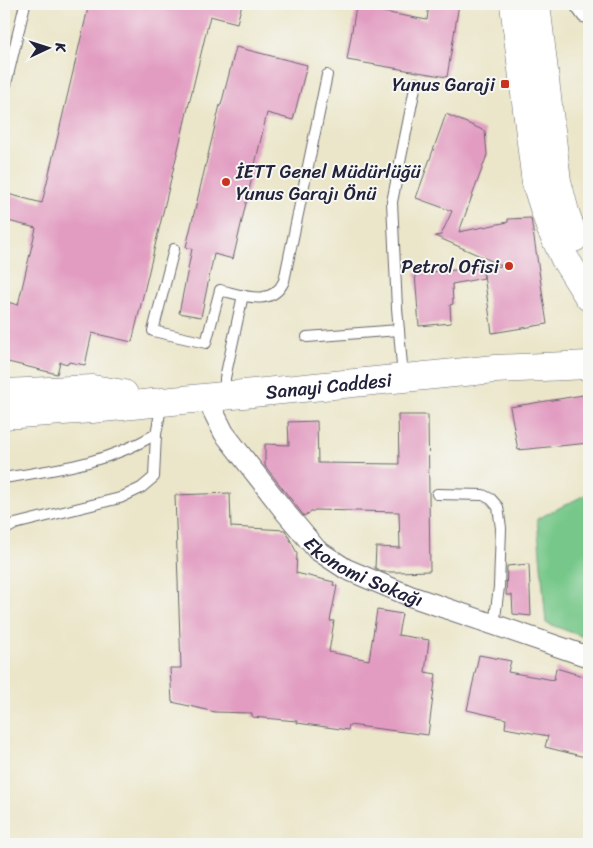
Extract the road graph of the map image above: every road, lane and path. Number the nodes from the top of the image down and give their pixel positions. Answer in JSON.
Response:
{"nodes":[{"id":1,"x":25,"y":4,"type":"edge"},
{"id":2,"x":514,"y":4,"type":"edge"},
{"id":3,"x":536,"y":4,"type":"edge"},
{"id":4,"x":574,"y":4,"type":"edge"},
{"id":5,"x":589,"y":18,"type":"edge"},
{"id":6,"x":327,"y":75,"type":"dead end"},
{"id":7,"x":416,"y":83,"type":"dead end"},
{"id":8,"x":4,"y":92,"type":"edge"},
{"id":9,"x":547,"y":182,"type":"junction"},
{"id":10,"x":174,"y":249,"type":"dead end"},
{"id":11,"x":589,"y":265,"type":"edge"},
{"id":12,"x":242,"y":295,"type":"junction"},
{"id":13,"x":589,"y":297,"type":"edge"},
{"id":14,"x":399,"y":330,"type":"junction"},
{"id":15,"x":307,"y":337,"type":"dead end"},
{"id":16,"x":589,"y":351,"type":"edge"},
{"id":17,"x":589,"y":365,"type":"edge"},
{"id":18,"x":495,"y":369,"type":"junction"},
{"id":19,"x":403,"y":378,"type":"junction"},
{"id":20,"x":4,"y":393,"type":"edge"},
{"id":21,"x":218,"y":395,"type":"junction"},
{"id":22,"x":163,"y":401,"type":"junction"},
{"id":23,"x":4,"y":415,"type":"edge"},
{"id":24,"x":156,"y":434,"type":"junction"},
{"id":25,"x":4,"y":478,"type":"edge"},
{"id":26,"x":437,"y":494,"type":"dead end"},
{"id":27,"x":4,"y":530,"type":"edge"},
{"id":28,"x":494,"y":624,"type":"junction"},
{"id":29,"x":589,"y":657,"type":"edge"}],
"edges":[{"from":1,"to":8,"type":"lane"},
{"from":2,"to":9,"type":"main road"},
{"from":3,"to":9,"type":"main road"},
{"from":4,"to":5,"type":"lane"},
{"from":6,"to":12,"type":"lane"},
{"from":7,"to":14,"type":"lane"},
{"from":9,"to":11,"type":"main road"},
{"from":9,"to":13,"type":"main road"},
{"from":10,"to":12,"type":"lane"},
{"from":12,"to":21,"type":"lane"},
{"from":14,"to":15,"type":"lane"},
{"from":14,"to":19,"type":"lane"},
{"from":16,"to":18,"type":"main road","name":"Sanayi Caddesi"},
{"from":17,"to":18,"type":"main road","name":"Sanayi Caddesi"},
{"from":18,"to":19,"type":"main road","name":"Sanayi Caddesi"},
{"from":19,"to":21,"type":"main road","name":"Sanayi Caddesi"},
{"from":20,"to":22,"type":"main road","name":"Sanayi Caddesi"},
{"from":21,"to":22,"type":"main road","name":"Sanayi Caddesi"},
{"from":21,"to":28,"type":"street","name":"Ekonomi Sokağı"},
{"from":22,"to":23,"type":"main road","name":"Sanayi Caddesi"},
{"from":22,"to":24,"type":"lane"},
{"from":24,"to":25,"type":"lane"},
{"from":24,"to":27,"type":"lane"},
{"from":26,"to":28,"type":"lane"},
{"from":28,"to":29,"type":"street","name":"Ekonomi Sokağı"}]}
